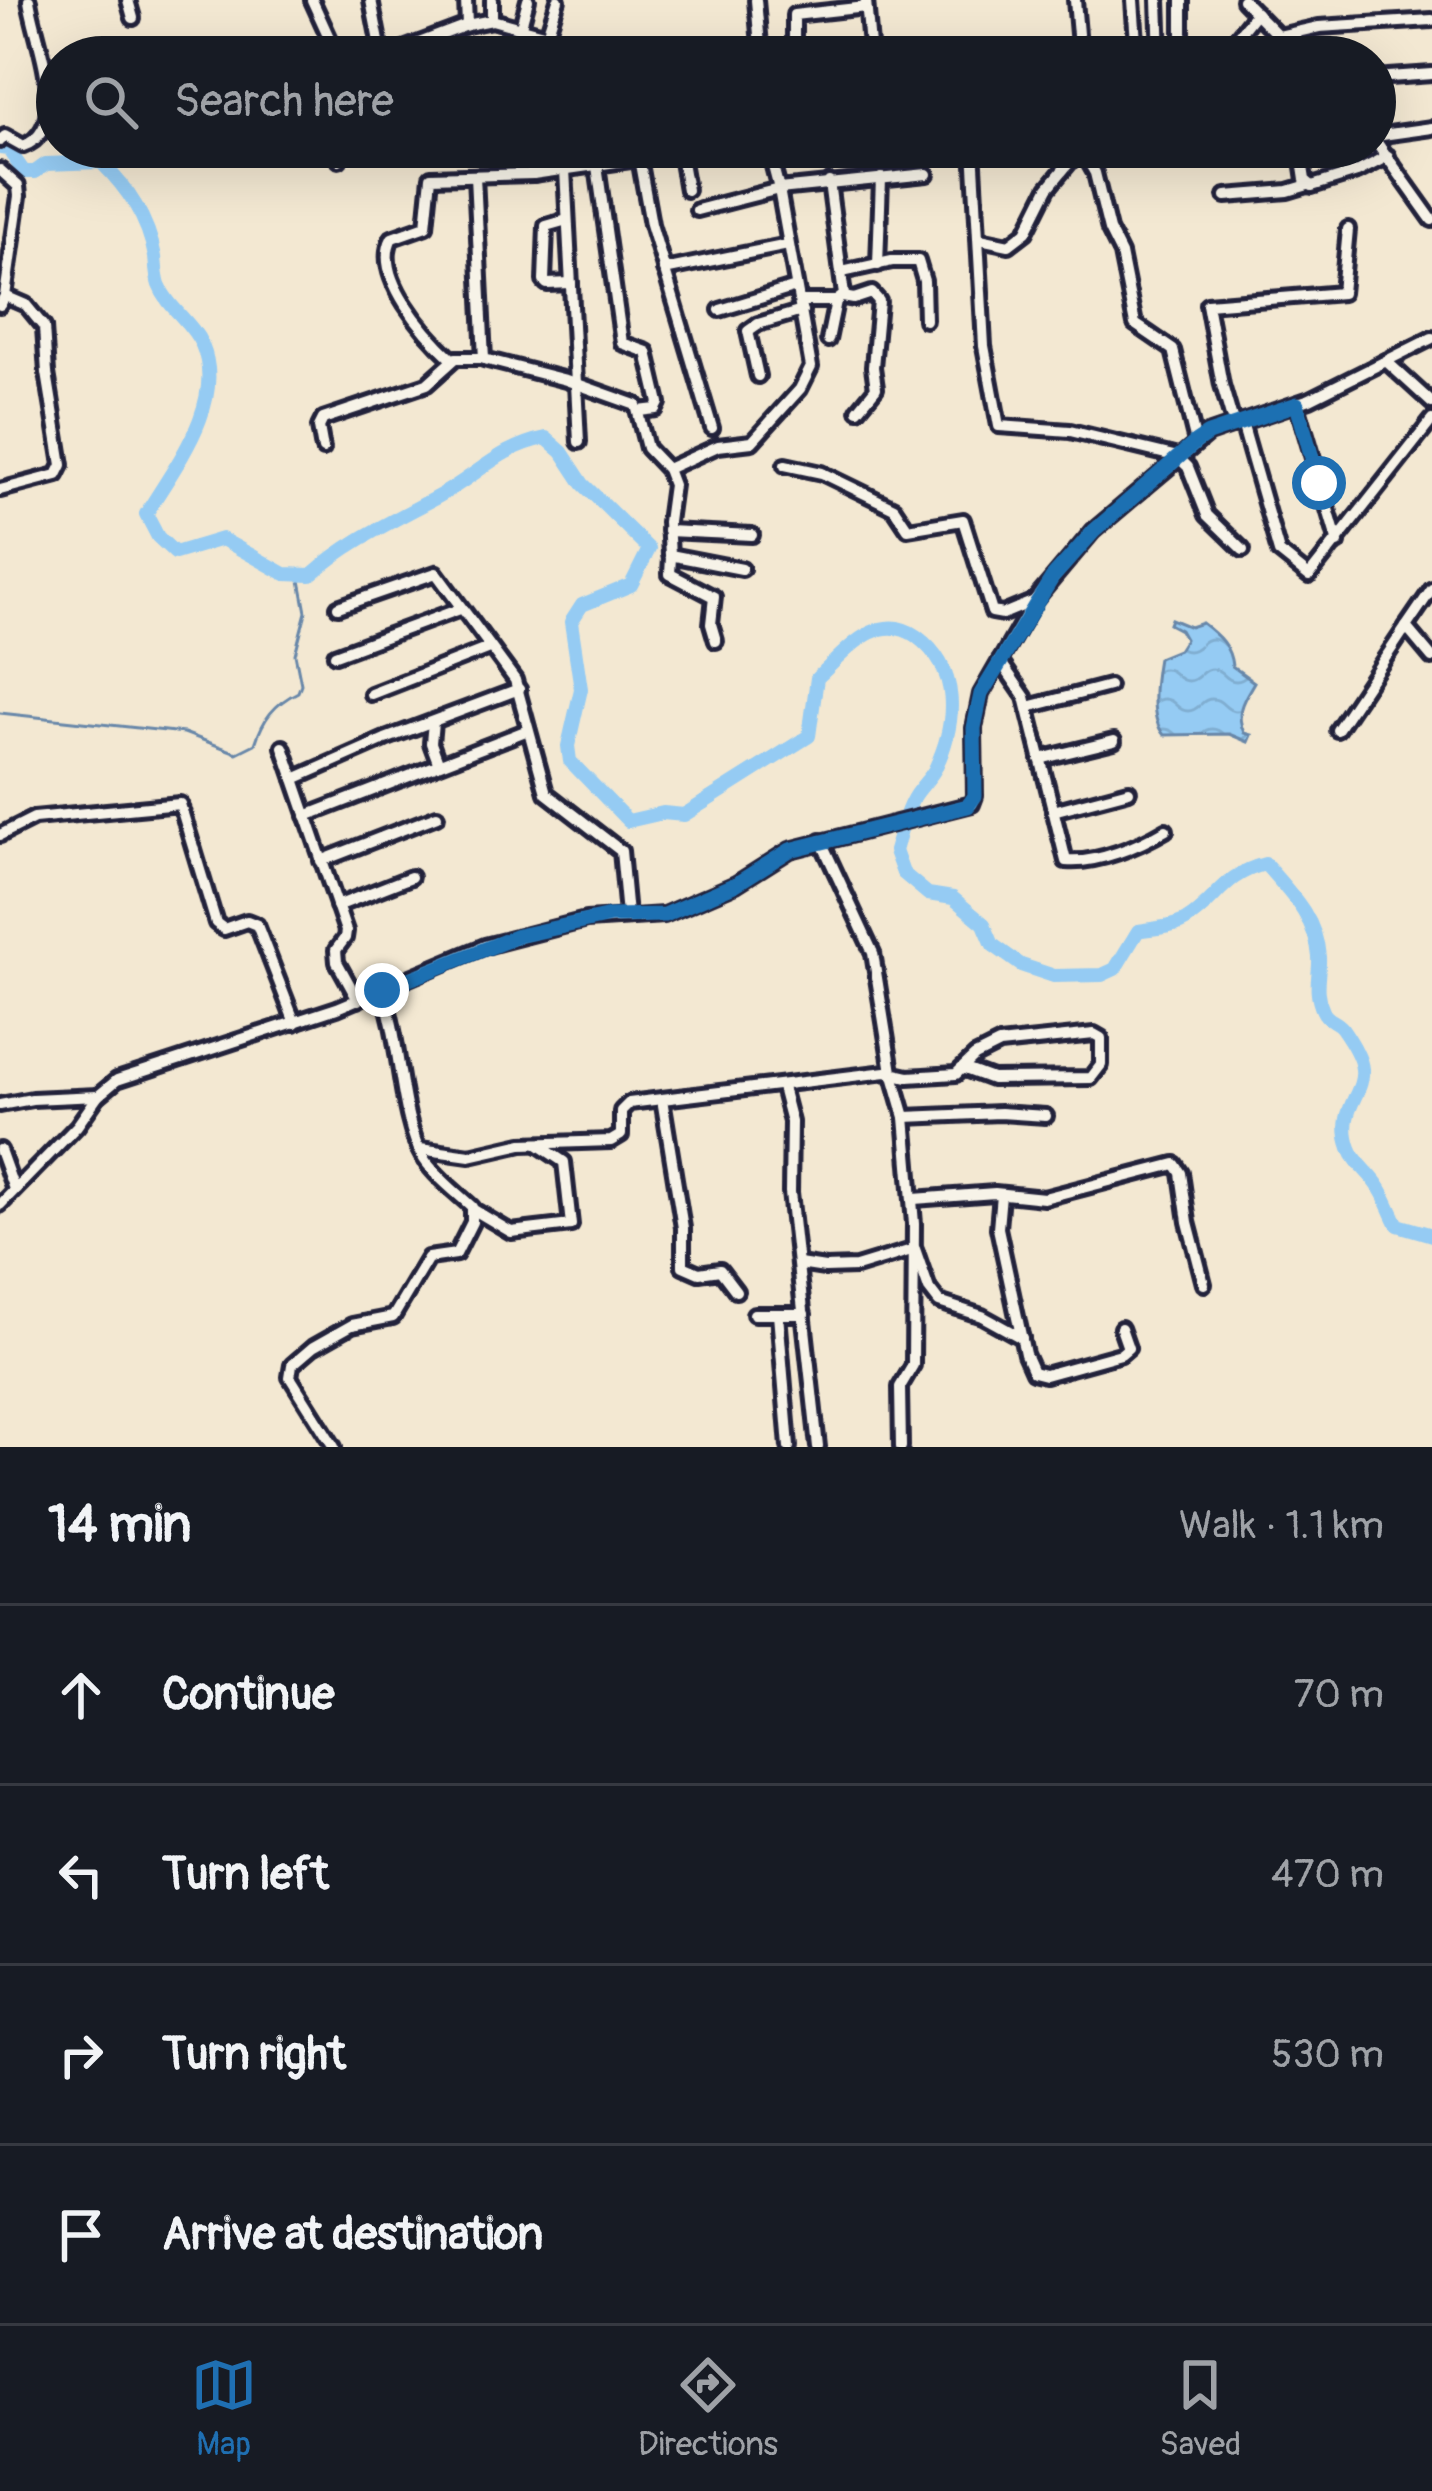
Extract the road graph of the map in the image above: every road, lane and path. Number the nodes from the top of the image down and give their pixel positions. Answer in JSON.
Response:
{"nodes":[{"id":1,"x":29,"y":0,"type":"edge"},
{"id":2,"x":128,"y":0,"type":"edge"},
{"id":3,"x":312,"y":0,"type":"edge"},
{"id":4,"x":370,"y":0,"type":"edge"},
{"id":5,"x":466,"y":0,"type":"edge"},
{"id":6,"x":492,"y":0,"type":"edge"},
{"id":7,"x":528,"y":0,"type":"edge"},
{"id":8,"x":558,"y":0,"type":"edge"},
{"id":9,"x":756,"y":0,"type":"edge"},
{"id":10,"x":786,"y":0,"type":"edge"},
{"id":11,"x":1075,"y":0,"type":"edge"},
{"id":12,"x":1133,"y":0,"type":"edge"},
{"id":13,"x":1158,"y":0,"type":"edge"},
{"id":14,"x":1182,"y":0,"type":"edge"},
{"id":15,"x":1243,"y":0,"type":"edge"},
{"id":16,"x":866,"y":4,"type":"edge"},
{"id":17,"x":1256,"y":13,"type":"junction"},
{"id":18,"x":793,"y":16,"type":"junction"},
{"id":19,"x":133,"y":18,"type":"dead end"},
{"id":20,"x":492,"y":20,"type":"junction"},
{"id":21,"x":1432,"y":20,"type":"edge"},
{"id":22,"x":467,"y":25,"type":"junction"},
{"id":23,"x":520,"y":26,"type":"junction"},
{"id":24,"x":547,"y":35,"type":"joint"},
{"id":25,"x":39,"y":36,"type":"edge"},
{"id":26,"x":328,"y":36,"type":"edge"},
{"id":27,"x":378,"y":36,"type":"edge"},
{"id":28,"x":438,"y":36,"type":"edge"},
{"id":29,"x":759,"y":36,"type":"edge"},
{"id":30,"x":793,"y":36,"type":"edge"},
{"id":31,"x":870,"y":36,"type":"edge"},
{"id":32,"x":1078,"y":36,"type":"edge"},
{"id":33,"x":1136,"y":36,"type":"edge"},
{"id":34,"x":1159,"y":36,"type":"edge"},
{"id":35,"x":1182,"y":36,"type":"edge"},
{"id":36,"x":1238,"y":36,"type":"edge"},
{"id":37,"x":1279,"y":36,"type":"joint"},
{"id":38,"x":1432,"y":74,"type":"edge"},
{"id":39,"x":1396,"y":77,"type":"edge"},
{"id":40,"x":1432,"y":128,"type":"edge"},
{"id":41,"x":1396,"y":134,"type":"edge"},
{"id":42,"x":36,"y":135,"type":"edge"},
{"id":43,"x":0,"y":141,"type":"edge"},
{"id":44,"x":534,"y":168,"type":"edge"},
{"id":45,"x":575,"y":168,"type":"edge"},
{"id":46,"x":596,"y":168,"type":"edge"},
{"id":47,"x":641,"y":168,"type":"edge"},
{"id":48,"x":684,"y":168,"type":"edge"},
{"id":49,"x":774,"y":168,"type":"edge"},
{"id":50,"x":975,"y":168,"type":"edge"},
{"id":51,"x":1066,"y":168,"type":"edge"},
{"id":52,"x":1090,"y":168,"type":"edge"},
{"id":53,"x":1304,"y":168,"type":"edge"},
{"id":54,"x":1365,"y":168,"type":"edge"},
{"id":55,"x":1396,"y":168,"type":"edge"},
{"id":56,"x":565,"y":169,"type":"junction"},
{"id":57,"x":0,"y":170,"type":"edge"},
{"id":58,"x":533,"y":174,"type":"junction"},
{"id":59,"x":927,"y":174,"type":"dead end"},
{"id":60,"x":475,"y":176,"type":"junction"},
{"id":61,"x":881,"y":178,"type":"junction"},
{"id":62,"x":829,"y":182,"type":"junction"},
{"id":63,"x":1308,"y":185,"type":"junction"},
{"id":64,"x":779,"y":189,"type":"junction"},
{"id":65,"x":687,"y":190,"type":"dead end"},
{"id":66,"x":1226,"y":196,"type":"dead end"},
{"id":67,"x":697,"y":210,"type":"dead end"},
{"id":68,"x":567,"y":220,"type":"junction"},
{"id":69,"x":1432,"y":220,"type":"edge"},
{"id":70,"x":15,"y":221,"type":"junction"},
{"id":71,"x":0,"y":224,"type":"edge"},
{"id":72,"x":1348,"y":229,"type":"dead end"},
{"id":73,"x":980,"y":239,"type":"junction"},
{"id":74,"x":788,"y":245,"type":"junction"},
{"id":75,"x":878,"y":265,"type":"junction"},
{"id":76,"x":664,"y":270,"type":"junction"},
{"id":77,"x":842,"y":272,"type":"junction"},
{"id":78,"x":571,"y":283,"type":"junction"},
{"id":79,"x":796,"y":287,"type":"junction"},
{"id":80,"x":840,"y":299,"type":"junction"},
{"id":81,"x":3,"y":300,"type":"edge"},
{"id":82,"x":801,"y":306,"type":"junction"},
{"id":83,"x":720,"y":310,"type":"dead end"},
{"id":84,"x":925,"y":320,"type":"dead end"},
{"id":85,"x":1432,"y":338,"type":"edge"},
{"id":86,"x":828,"y":340,"type":"dead end"},
{"id":87,"x":483,"y":358,"type":"junction"},
{"id":88,"x":453,"y":360,"type":"junction"},
{"id":89,"x":1386,"y":361,"type":"junction"},
{"id":90,"x":758,"y":376,"type":"dead end"},
{"id":91,"x":578,"y":384,"type":"junction"},
{"id":92,"x":1432,"y":403,"type":"edge"},
{"id":93,"x":1297,"y":404,"type":"junction"},
{"id":94,"x":858,"y":410,"type":"dead end"},
{"id":95,"x":640,"y":411,"type":"junction"},
{"id":96,"x":1432,"y":420,"type":"edge"},
{"id":97,"x":1238,"y":424,"type":"junction"},
{"id":98,"x":712,"y":428,"type":"dead end"},
{"id":99,"x":579,"y":442,"type":"dead end"},
{"id":100,"x":1196,"y":442,"type":"junction"},
{"id":101,"x":323,"y":449,"type":"dead end"},
{"id":102,"x":1178,"y":457,"type":"junction"},
{"id":103,"x":785,"y":465,"type":"dead end"},
{"id":104,"x":667,"y":469,"type":"junction"},
{"id":105,"x":0,"y":490,"type":"edge"},
{"id":106,"x":668,"y":530,"type":"junction"},
{"id":107,"x":752,"y":536,"type":"dead end"},
{"id":108,"x":1338,"y":543,"type":"junction"},
{"id":109,"x":1243,"y":550,"type":"dead end"},
{"id":110,"x":671,"y":556,"type":"junction"},
{"id":111,"x":742,"y":568,"type":"dead end"},
{"id":112,"x":1432,"y":590,"type":"edge"},
{"id":113,"x":1035,"y":600,"type":"junction"},
{"id":114,"x":338,"y":608,"type":"dead end"},
{"id":115,"x":460,"y":609,"type":"junction"},
{"id":116,"x":1406,"y":627,"type":"junction"},
{"id":117,"x":716,"y":641,"type":"dead end"},
{"id":118,"x":489,"y":648,"type":"junction"},
{"id":119,"x":335,"y":655,"type":"dead end"},
{"id":120,"x":1432,"y":658,"type":"edge"},
{"id":121,"x":1000,"y":661,"type":"junction"},
{"id":122,"x":1109,"y":686,"type":"dead end"},
{"id":123,"x":519,"y":689,"type":"junction"},
{"id":124,"x":371,"y":694,"type":"dead end"},
{"id":125,"x":1028,"y":707,"type":"junction"},
{"id":126,"x":433,"y":722,"type":"junction"},
{"id":127,"x":528,"y":730,"type":"junction"},
{"id":128,"x":1336,"y":730,"type":"dead end"},
{"id":129,"x":1114,"y":741,"type":"dead end"},
{"id":130,"x":283,"y":747,"type":"dead end"},
{"id":131,"x":1040,"y":758,"type":"junction"},
{"id":132,"x":438,"y":763,"type":"junction"},
{"id":133,"x":293,"y":779,"type":"junction"},
{"id":134,"x":1129,"y":791,"type":"dead end"},
{"id":135,"x":1053,"y":812,"type":"junction"},
{"id":136,"x":306,"y":816,"type":"junction"},
{"id":137,"x":437,"y":816,"type":"dead end"},
{"id":138,"x":1166,"y":830,"type":"dead end"},
{"id":139,"x":0,"y":835,"type":"edge"},
{"id":140,"x":821,"y":841,"type":"junction"},
{"id":141,"x":321,"y":861,"type":"junction"},
{"id":142,"x":411,"y":877,"type":"dead end"},
{"id":143,"x":337,"y":906,"type":"junction"},
{"id":144,"x":627,"y":915,"type":"junction"},
{"id":145,"x":382,"y":990,"type":"junction"},
{"id":146,"x":358,"y":1000,"type":"junction"},
{"id":147,"x":296,"y":1023,"type":"junction"},
{"id":148,"x":965,"y":1069,"type":"junction"},
{"id":149,"x":892,"y":1072,"type":"junction"},
{"id":150,"x":782,"y":1087,"type":"junction"},
{"id":151,"x":98,"y":1096,"type":"junction"},
{"id":152,"x":662,"y":1099,"type":"junction"},
{"id":153,"x":0,"y":1105,"type":"edge"},
{"id":154,"x":1046,"y":1116,"type":"dead end"},
{"id":155,"x":905,"y":1117,"type":"junction"},
{"id":156,"x":535,"y":1143,"type":"junction"},
{"id":157,"x":0,"y":1150,"type":"edge"},
{"id":158,"x":420,"y":1150,"type":"junction"},
{"id":159,"x":14,"y":1189,"type":"junction"},
{"id":160,"x":1001,"y":1194,"type":"junction"},
{"id":161,"x":914,"y":1199,"type":"junction"},
{"id":162,"x":0,"y":1205,"type":"edge"},
{"id":163,"x":474,"y":1210,"type":"junction"},
{"id":164,"x":913,"y":1249,"type":"junction"},
{"id":165,"x":799,"y":1264,"type":"junction"},
{"id":166,"x":1204,"y":1284,"type":"dead end"},
{"id":167,"x":736,"y":1291,"type":"dead end"},
{"id":168,"x":754,"y":1314,"type":"dead end"},
{"id":169,"x":778,"y":1314,"type":"junction"},
{"id":170,"x":804,"y":1314,"type":"junction"},
{"id":171,"x":1120,"y":1328,"type":"dead end"},
{"id":172,"x":1022,"y":1338,"type":"junction"},
{"id":173,"x":334,"y":1447,"type":"edge"},
{"id":174,"x":789,"y":1447,"type":"edge"},
{"id":175,"x":818,"y":1447,"type":"edge"},
{"id":176,"x":901,"y":1447,"type":"edge"}],
"edges":[{"from":1,"to":25,"type":"street"},
{"from":2,"to":19,"type":"street"},
{"from":3,"to":26,"type":"street"},
{"from":4,"to":27,"type":"street"},
{"from":5,"to":22,"type":"street"},
{"from":6,"to":20,"type":"street"},
{"from":7,"to":23,"type":"street"},
{"from":8,"to":24,"type":"street"},
{"from":9,"to":29,"type":"street"},
{"from":10,"to":18,"type":"street"},
{"from":11,"to":32,"type":"street"},
{"from":12,"to":33,"type":"street"},
{"from":13,"to":34,"type":"street"},
{"from":14,"to":35,"type":"street"},
{"from":15,"to":17,"type":"street"},
{"from":16,"to":18,"type":"street"},
{"from":16,"to":31,"type":"street"},
{"from":17,"to":36,"type":"street"},
{"from":17,"to":37,"type":"street"},
{"from":18,"to":30,"type":"street"},
{"from":20,"to":22,"type":"street"},
{"from":20,"to":23,"type":"street"},
{"from":21,"to":37,"type":"street"},
{"from":22,"to":28,"type":"street"},
{"from":23,"to":24,"type":"street"},
{"from":38,"to":39,"type":"street"},
{"from":40,"to":41,"type":"street"},
{"from":42,"to":43,"type":"street"},
{"from":44,"to":58,"type":"street"},
{"from":45,"to":56,"type":"street"},
{"from":46,"to":95,"type":"street"},
{"from":47,"to":76,"type":"street"},
{"from":48,"to":65,"type":"street"},
{"from":49,"to":64,"type":"street"},
{"from":50,"to":73,"type":"street"},
{"from":51,"to":73,"type":"street"},
{"from":52,"to":100,"type":"street"},
{"from":53,"to":63,"type":"street"},
{"from":54,"to":63,"type":"street"},
{"from":55,"to":69,"type":"street"},
{"from":56,"to":58,"type":"street"},
{"from":56,"to":68,"type":"street"},
{"from":57,"to":70,"type":"street"},
{"from":58,"to":60,"type":"street"},
{"from":59,"to":61,"type":"street"},
{"from":60,"to":87,"type":"street"},
{"from":60,"to":88,"type":"street"},
{"from":61,"to":62,"type":"street"},
{"from":61,"to":75,"type":"street"},
{"from":62,"to":64,"type":"street"},
{"from":62,"to":77,"type":"street"},
{"from":63,"to":66,"type":"street"},
{"from":64,"to":67,"type":"street"},
{"from":64,"to":74,"type":"street"},
{"from":68,"to":78,"type":"street"},
{"from":68,"to":78,"type":"street"},
{"from":70,"to":71,"type":"street"},
{"from":70,"to":81,"type":"street"},
{"from":72,"to":97,"type":"street"},
{"from":73,"to":102,"type":"street"},
{"from":74,"to":76,"type":"street"},
{"from":74,"to":79,"type":"street"},
{"from":75,"to":77,"type":"street"},
{"from":75,"to":84,"type":"street"},
{"from":76,"to":98,"type":"street"},
{"from":77,"to":80,"type":"street"},
{"from":78,"to":91,"type":"street"},
{"from":79,"to":82,"type":"street"},
{"from":79,"to":83,"type":"street"},
{"from":80,"to":82,"type":"street"},
{"from":80,"to":86,"type":"street"},
{"from":80,"to":94,"type":"street"},
{"from":81,"to":105,"type":"street"},
{"from":82,"to":90,"type":"street"},
{"from":82,"to":104,"type":"street"},
{"from":85,"to":89,"type":"street"},
{"from":87,"to":88,"type":"street"},
{"from":87,"to":91,"type":"street"},
{"from":88,"to":101,"type":"street"},
{"from":89,"to":92,"type":"street"},
{"from":89,"to":93,"type":"street"},
{"from":91,"to":95,"type":"street"},
{"from":91,"to":99,"type":"street"},
{"from":93,"to":97,"type":"street"},
{"from":93,"to":108,"type":"street"},
{"from":95,"to":104,"type":"street"},
{"from":96,"to":108,"type":"street"},
{"from":97,"to":100,"type":"street"},
{"from":97,"to":108,"type":"street"},
{"from":100,"to":102,"type":"street"},
{"from":102,"to":109,"type":"street"},
{"from":102,"to":113,"type":"street"},
{"from":103,"to":113,"type":"street"},
{"from":104,"to":106,"type":"street"},
{"from":106,"to":107,"type":"street"},
{"from":106,"to":110,"type":"street"},
{"from":110,"to":111,"type":"street"},
{"from":110,"to":117,"type":"street"},
{"from":112,"to":116,"type":"street"},
{"from":113,"to":121,"type":"street"},
{"from":114,"to":115,"type":"street"},
{"from":115,"to":118,"type":"street"},
{"from":115,"to":119,"type":"street"},
{"from":116,"to":120,"type":"street"},
{"from":116,"to":128,"type":"street"},
{"from":118,"to":123,"type":"street"},
{"from":118,"to":124,"type":"street"},
{"from":121,"to":125,"type":"street"},
{"from":121,"to":140,"type":"street"},
{"from":122,"to":125,"type":"street"},
{"from":123,"to":126,"type":"street"},
{"from":123,"to":127,"type":"street"},
{"from":125,"to":131,"type":"street"},
{"from":126,"to":132,"type":"street"},
{"from":126,"to":133,"type":"street"},
{"from":127,"to":132,"type":"street"},
{"from":127,"to":144,"type":"street"},
{"from":129,"to":131,"type":"street"},
{"from":130,"to":133,"type":"street"},
{"from":131,"to":135,"type":"street"},
{"from":132,"to":136,"type":"street"},
{"from":133,"to":136,"type":"street"},
{"from":134,"to":135,"type":"street"},
{"from":135,"to":138,"type":"street"},
{"from":136,"to":141,"type":"street"},
{"from":137,"to":141,"type":"street"},
{"from":139,"to":147,"type":"street"},
{"from":140,"to":144,"type":"street"},
{"from":140,"to":149,"type":"street"},
{"from":141,"to":143,"type":"street"},
{"from":142,"to":143,"type":"street"},
{"from":143,"to":146,"type":"street"},
{"from":144,"to":145,"type":"street"},
{"from":145,"to":146,"type":"street"},
{"from":145,"to":158,"type":"street"},
{"from":146,"to":147,"type":"street"},
{"from":147,"to":151,"type":"street"},
{"from":148,"to":148,"type":"street"},
{"from":148,"to":149,"type":"street"},
{"from":149,"to":150,"type":"street"},
{"from":149,"to":155,"type":"street"},
{"from":150,"to":152,"type":"street"},
{"from":150,"to":165,"type":"street"},
{"from":151,"to":153,"type":"street"},
{"from":151,"to":159,"type":"street"},
{"from":152,"to":156,"type":"street"},
{"from":152,"to":167,"type":"street"},
{"from":154,"to":155,"type":"street"},
{"from":155,"to":161,"type":"street"},
{"from":156,"to":158,"type":"street"},
{"from":156,"to":163,"type":"street"},
{"from":157,"to":159,"type":"street"},
{"from":158,"to":163,"type":"street"},
{"from":159,"to":162,"type":"street"},
{"from":160,"to":161,"type":"street"},
{"from":160,"to":166,"type":"street"},
{"from":160,"to":172,"type":"street"},
{"from":161,"to":164,"type":"street"},
{"from":163,"to":173,"type":"street"},
{"from":164,"to":165,"type":"street"},
{"from":164,"to":172,"type":"street"},
{"from":164,"to":176,"type":"street"},
{"from":165,"to":170,"type":"street"},
{"from":168,"to":169,"type":"street"},
{"from":169,"to":170,"type":"street"},
{"from":169,"to":174,"type":"street"},
{"from":170,"to":175,"type":"street"},
{"from":171,"to":172,"type":"street"}]}
